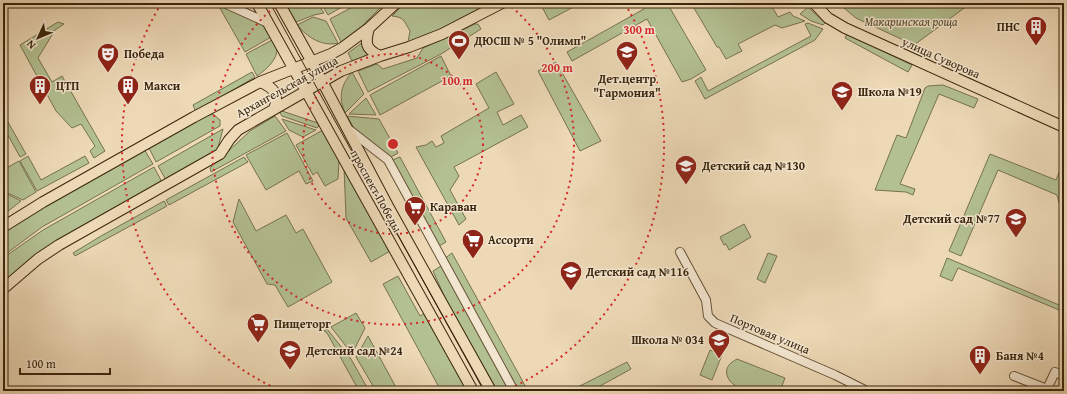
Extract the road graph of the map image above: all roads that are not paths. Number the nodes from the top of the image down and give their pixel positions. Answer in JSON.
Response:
{"nodes":[{"id":1,"x":224,"y":3,"type":"edge"},
{"id":2,"x":257,"y":3,"type":"edge"},
{"id":3,"x":279,"y":3,"type":"edge"},
{"id":4,"x":286,"y":3,"type":"edge"},
{"id":5,"x":396,"y":3,"type":"edge"},
{"id":6,"x":502,"y":3,"type":"edge"},
{"id":7,"x":814,"y":3,"type":"edge"},
{"id":8,"x":286,"y":16,"type":"junction"},
{"id":9,"x":268,"y":23,"type":"junction"},
{"id":10,"x":369,"y":28,"type":"junction"},
{"id":11,"x":380,"y":56,"type":"junction"},
{"id":12,"x":312,"y":62,"type":"junction"},
{"id":13,"x":294,"y":68,"type":"junction"},
{"id":14,"x":260,"y":82,"type":"junction"},
{"id":15,"x":322,"y":82,"type":"junction"},
{"id":16,"x":306,"y":91,"type":"junction"},
{"id":17,"x":274,"y":109,"type":"junction"},
{"id":18,"x":347,"y":127,"type":"junction"},
{"id":19,"x":1064,"y":127,"type":"edge"},
{"id":20,"x":3,"y":228,"type":"edge"},
{"id":21,"x":680,"y":252,"type":"dead end"},
{"id":22,"x":3,"y":288,"type":"edge"},
{"id":23,"x":1014,"y":376,"type":"dead end"},
{"id":24,"x":1064,"y":376,"type":"edge"},
{"id":25,"x":473,"y":391,"type":"edge"},
{"id":26,"x":491,"y":391,"type":"edge"},
{"id":27,"x":514,"y":391,"type":"edge"},
{"id":28,"x":867,"y":391,"type":"edge"}],
"edges":[{"from":1,"to":9,"type":"street"},
{"from":2,"to":9,"type":"main road","name":"проспект Победы"},
{"from":3,"to":8,"type":"main road","name":"проспект Победы"},
{"from":4,"to":8,"type":"street"},
{"from":5,"to":10,"type":"main road","name":"Архангельская улица"},
{"from":6,"to":11,"type":"main road","name":"Архангельская улица"},
{"from":7,"to":19,"type":"main road","name":"улица Суворова"},
{"from":8,"to":12,"type":"main road","name":"проспект Победы"},
{"from":9,"to":13,"type":"main road","name":"проспект Победы"},
{"from":10,"to":11,"type":"main road"},
{"from":10,"to":12,"type":"main road","name":"Архангельская улица"},
{"from":11,"to":15,"type":"main road","name":"Архангельская улица"},
{"from":12,"to":13,"type":"main road","name":"Архангельская улица"},
{"from":12,"to":15,"type":"main road","name":"проспект Победы"},
{"from":13,"to":14,"type":"main road","name":"Архангельская улица"},
{"from":13,"to":16,"type":"main road","name":"проспект Победы"},
{"from":14,"to":17,"type":"main road"},
{"from":14,"to":20,"type":"main road","name":"Архангельская улица"},
{"from":15,"to":16,"type":"main road","name":"Архангельская улица"},
{"from":15,"to":18,"type":"main road","name":"проспект Победы"},
{"from":16,"to":17,"type":"main road","name":"Архангельская улица"},
{"from":16,"to":25,"type":"main road","name":"проспект Победы"},
{"from":17,"to":22,"type":"main road","name":"Архангельская улица"},
{"from":18,"to":26,"type":"main road","name":"проспект Победы"},
{"from":18,"to":27,"type":"street"},
{"from":21,"to":28,"type":"street","name":"Портовая улица"},
{"from":23,"to":24,"type":"street"}]}
